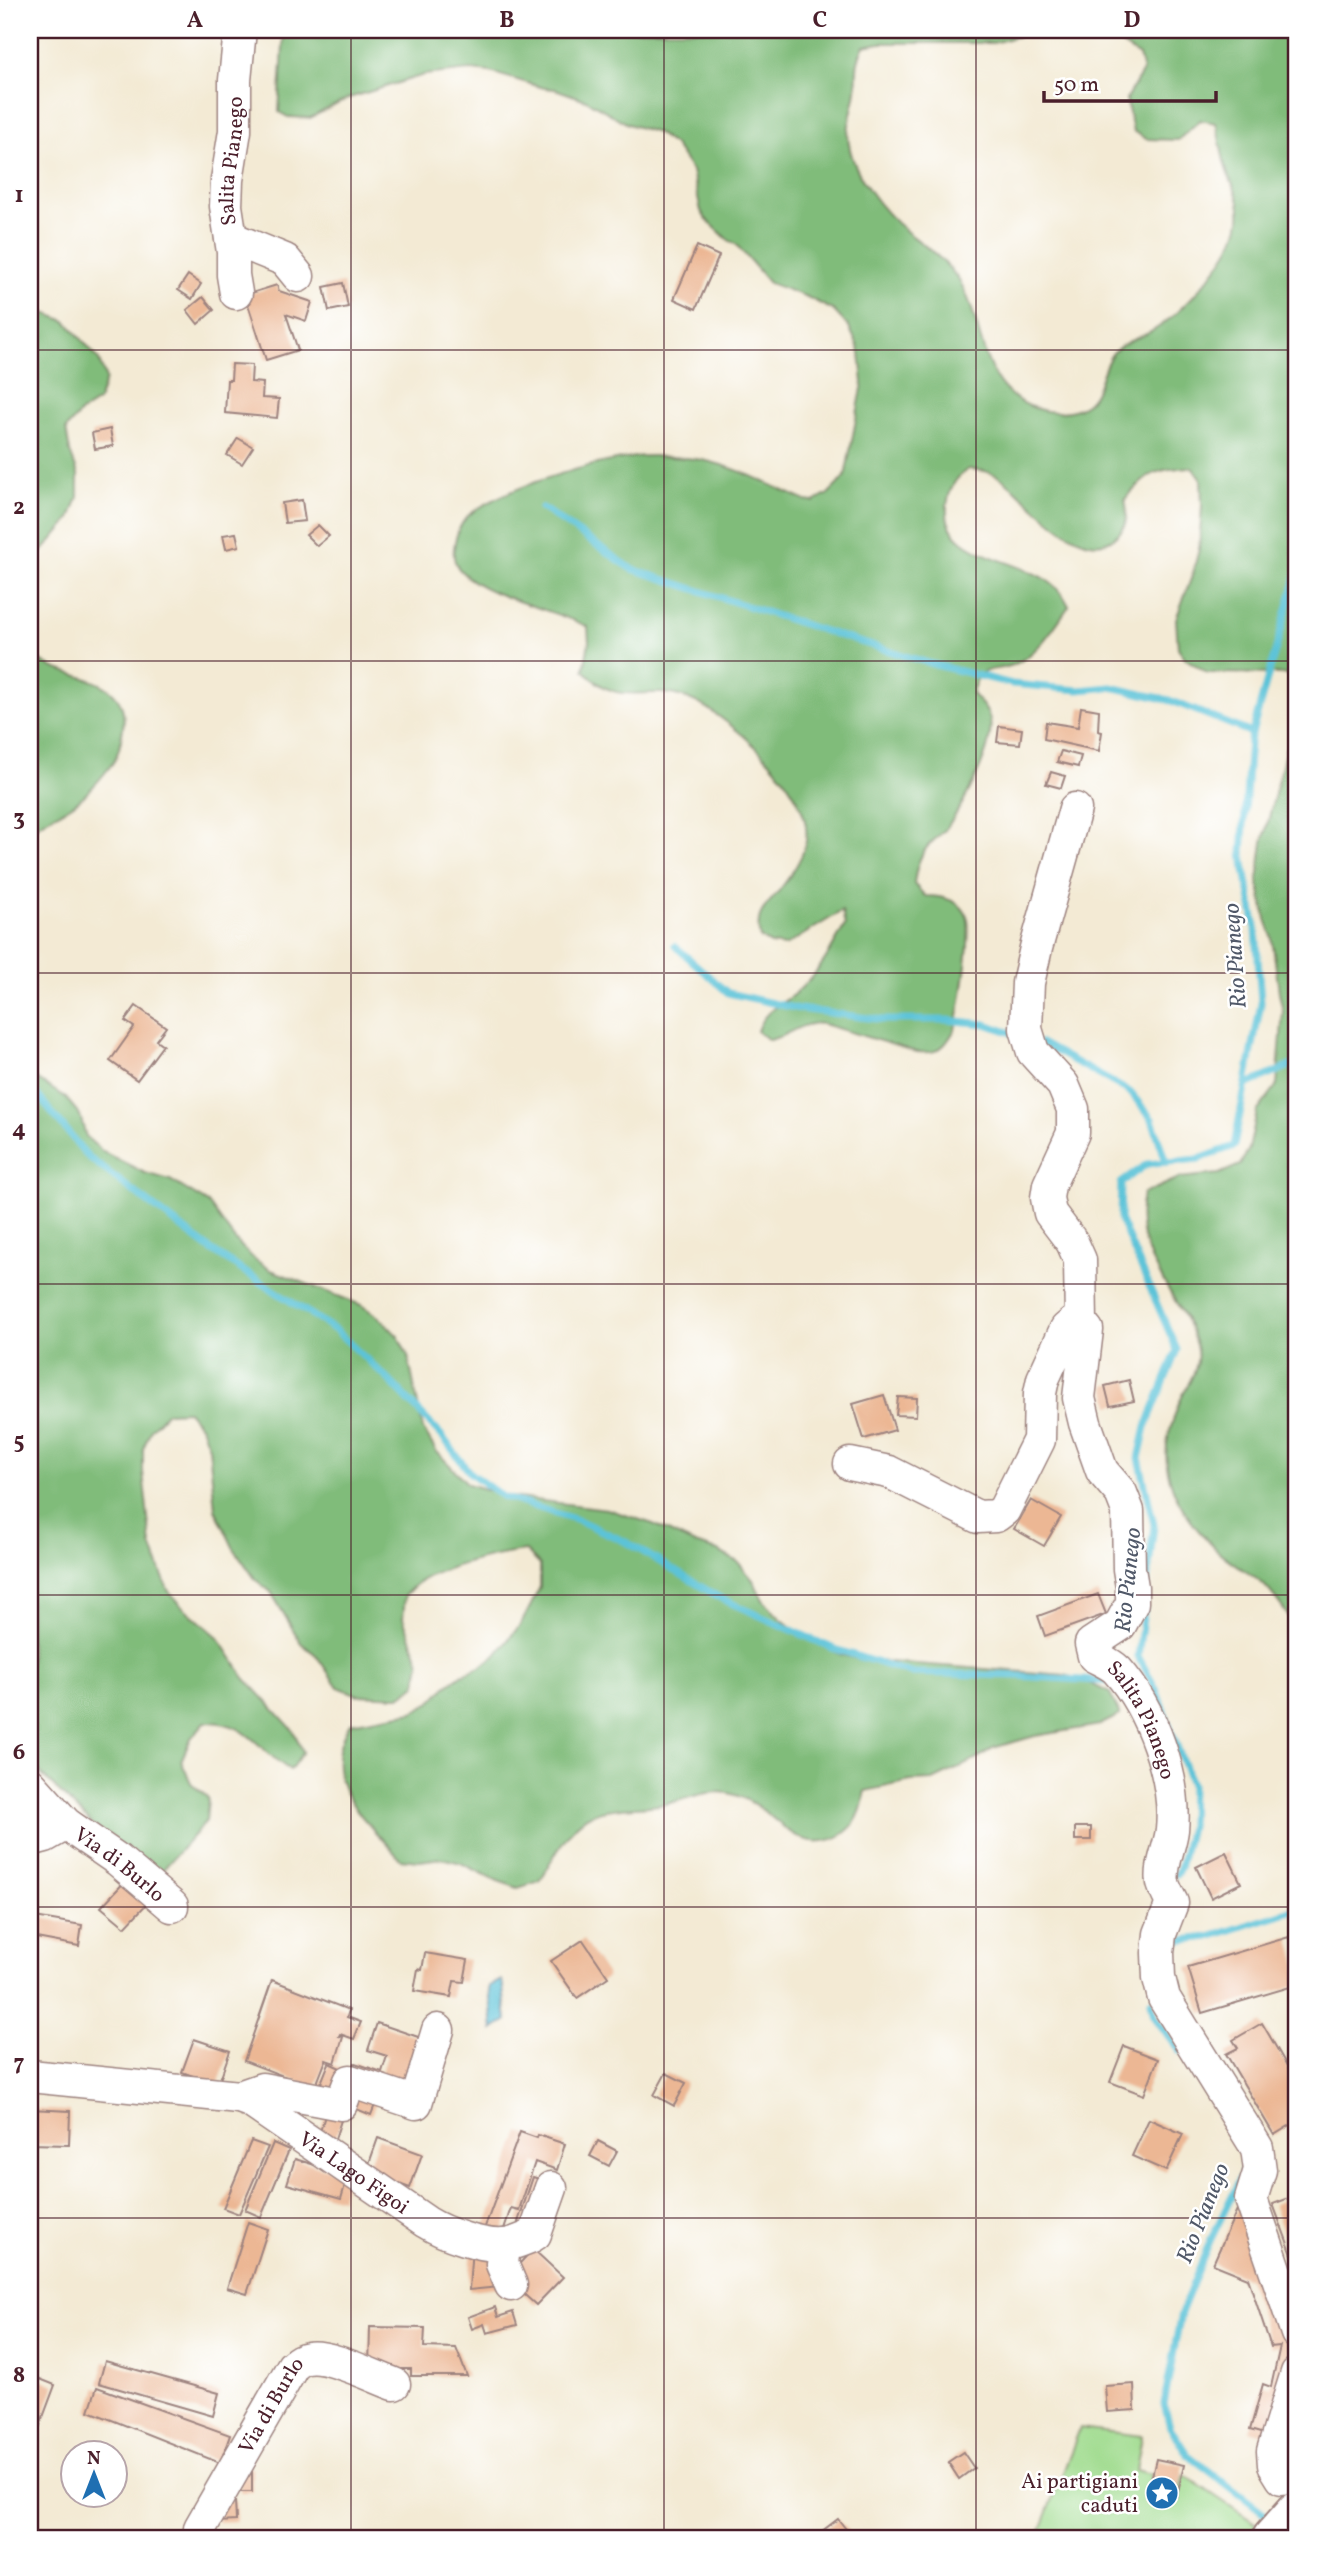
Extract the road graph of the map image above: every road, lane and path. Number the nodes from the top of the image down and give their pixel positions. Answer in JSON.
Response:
{"nodes":[{"id":1,"x":240,"y":30,"type":"edge"},
{"id":2,"x":231,"y":238,"type":"junction"},
{"id":3,"x":298,"y":276,"type":"dead end"},
{"id":4,"x":236,"y":293,"type":"dead end"},
{"id":5,"x":1075,"y":809,"type":"dead end"},
{"id":6,"x":1081,"y":1322,"type":"junction"},
{"id":7,"x":850,"y":1464,"type":"dead end"},
{"id":8,"x":30,"y":1784,"type":"edge"},
{"id":9,"x":66,"y":1824,"type":"junction"},
{"id":10,"x":30,"y":1840,"type":"edge"},
{"id":11,"x":172,"y":1906,"type":"dead end"},
{"id":12,"x":438,"y":2030,"type":"dead end"},
{"id":13,"x":30,"y":2076,"type":"edge"},
{"id":14,"x":1191,"y":2085,"type":"dead end"},
{"id":15,"x":240,"y":2097,"type":"junction"},
{"id":16,"x":1227,"y":2100,"type":"junction"},
{"id":17,"x":551,"y":2188,"type":"dead end"},
{"id":18,"x":504,"y":2245,"type":"junction"},
{"id":19,"x":511,"y":2285,"type":"dead end"},
{"id":20,"x":1297,"y":2333,"type":"edge"},
{"id":21,"x":1297,"y":2373,"type":"edge"},
{"id":22,"x":394,"y":2384,"type":"dead end"},
{"id":23,"x":1297,"y":2418,"type":"edge"},
{"id":24,"x":1292,"y":2494,"type":"edge"},
{"id":25,"x":201,"y":2538,"type":"edge"},
{"id":26,"x":1272,"y":2538,"type":"edge"}],
"edges":[{"from":1,"to":2,"type":"street","name":"Salita Pianego"},
{"from":2,"to":3,"type":"street"},
{"from":2,"to":4,"type":"street","name":"Salita Pianego"},
{"from":5,"to":6,"type":"street"},
{"from":6,"to":7,"type":"street"},
{"from":6,"to":16,"type":"street","name":"Salita Pianego"},
{"from":8,"to":9,"type":"street","name":"Via di Burlo"},
{"from":9,"to":10,"type":"street","name":"Via di Burlo"},
{"from":9,"to":11,"type":"street","name":"Via di Burlo"},
{"from":12,"to":15,"type":"street","name":"Via Lago Figoi"},
{"from":13,"to":15,"type":"street","name":"Via Lago Figoi"},
{"from":14,"to":16,"type":"street"},
{"from":15,"to":18,"type":"street","name":"Via Lago Figoi"},
{"from":16,"to":20,"type":"street","name":"Salita Pianego"},
{"from":17,"to":18,"type":"street"},
{"from":18,"to":19,"type":"street"},
{"from":21,"to":24,"type":"street"},
{"from":22,"to":25,"type":"street","name":"Via di Burlo"},
{"from":23,"to":24,"type":"street"},
{"from":24,"to":26,"type":"main road"}]}
